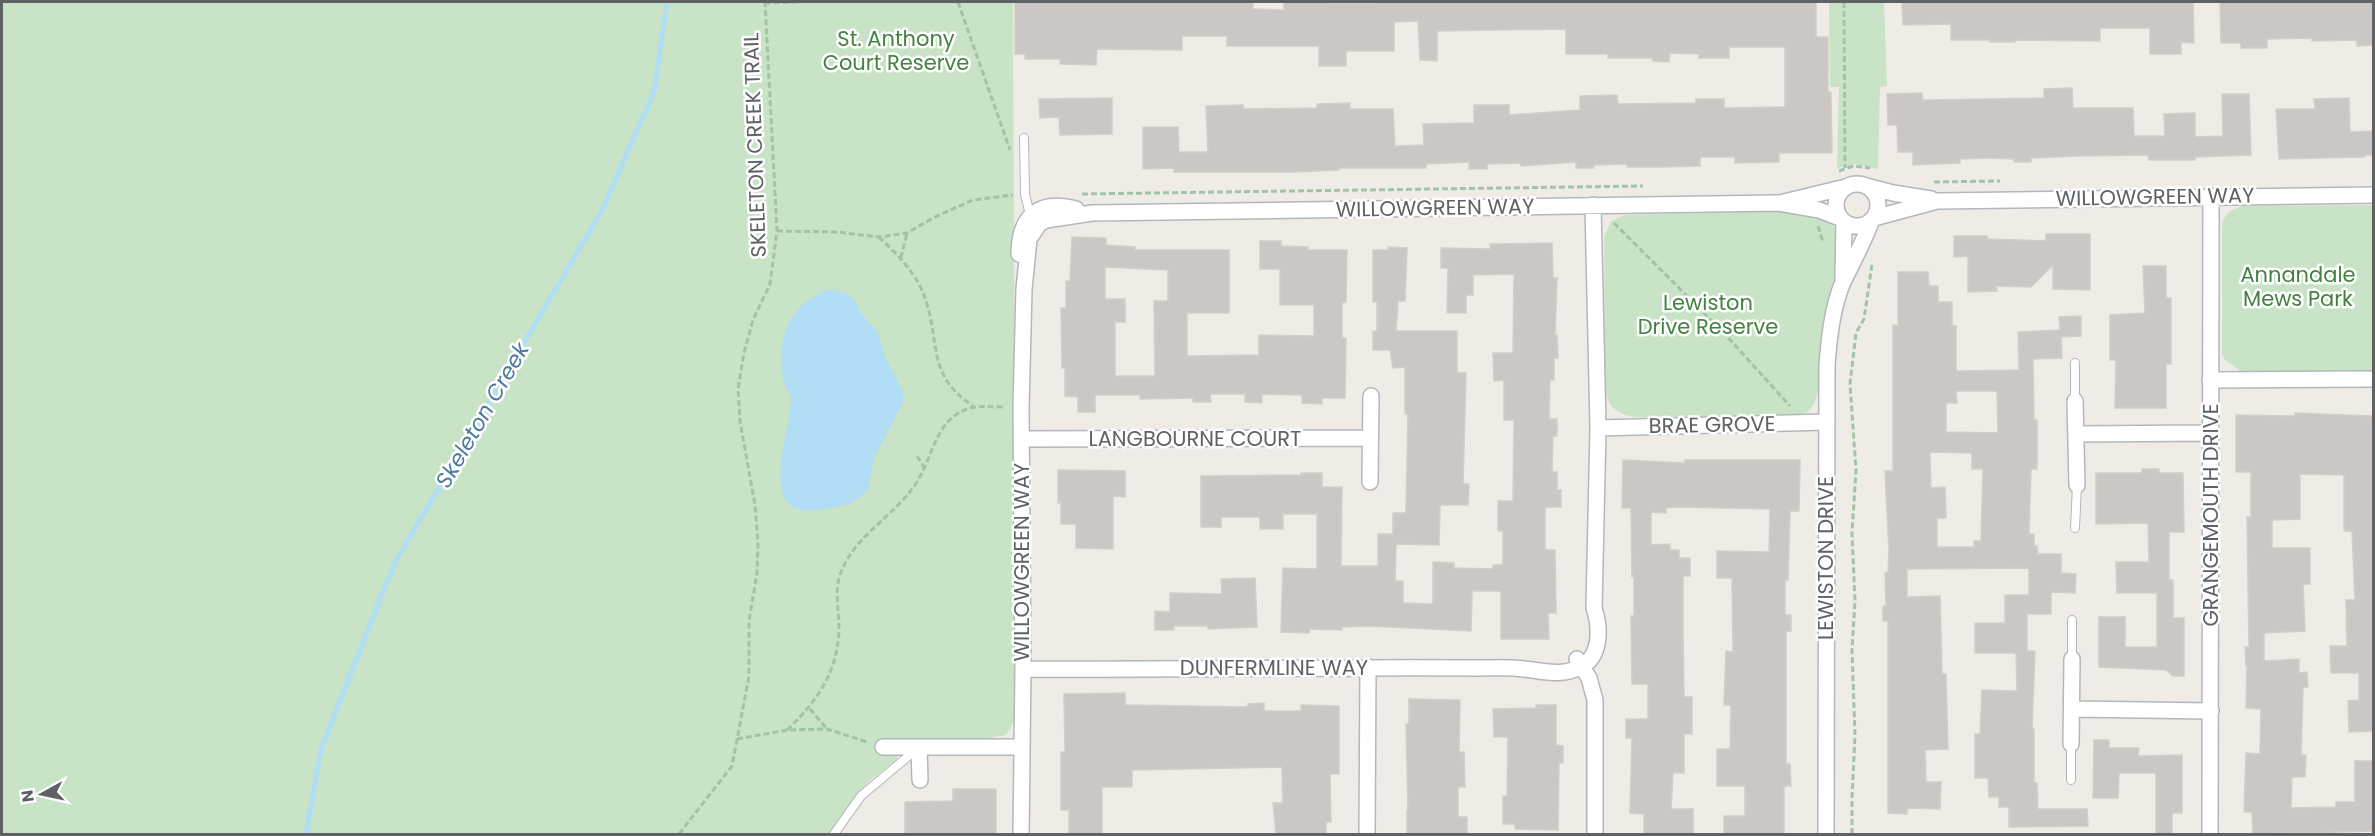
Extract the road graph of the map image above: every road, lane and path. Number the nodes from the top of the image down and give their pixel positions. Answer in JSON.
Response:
{"nodes":[{"id":1,"x":765,"y":2,"type":"edge"},
{"id":2,"x":797,"y":2,"type":"edge"},
{"id":3,"x":958,"y":2,"type":"edge"},
{"id":4,"x":1844,"y":2,"type":"edge"},
{"id":5,"x":1024,"y":138,"type":"dead end"},
{"id":6,"x":1010,"y":152,"type":"dead end"},
{"id":7,"x":1845,"y":168,"type":"dead end"},
{"id":8,"x":1866,"y":186,"type":"junction"},
{"id":9,"x":1846,"y":187,"type":"junction"},
{"id":10,"x":2373,"y":195,"type":"edge"},
{"id":11,"x":2211,"y":196,"type":"junction"},
{"id":12,"x":1936,"y":201,"type":"junction"},
{"id":13,"x":1778,"y":203,"type":"junction"},
{"id":14,"x":1593,"y":205,"type":"junction"},
{"id":15,"x":1035,"y":219,"type":"junction"},
{"id":16,"x":1842,"y":220,"type":"junction"},
{"id":17,"x":1872,"y":220,"type":"junction"},
{"id":18,"x":1594,"y":224,"type":"junction"},
{"id":19,"x":907,"y":234,"type":"dead end"},
{"id":20,"x":879,"y":237,"type":"dead end"},
{"id":21,"x":901,"y":258,"type":"junction"},
{"id":22,"x":1872,"y":262,"type":"dead end"},
{"id":23,"x":1843,"y":283,"type":"junction"},
{"id":24,"x":2074,"y":363,"type":"dead end"},
{"id":25,"x":2373,"y":379,"type":"edge"},
{"id":26,"x":2210,"y":380,"type":"junction"},
{"id":27,"x":1371,"y":396,"type":"dead end"},
{"id":28,"x":2075,"y":401,"type":"joint"},
{"id":29,"x":973,"y":406,"type":"junction"},
{"id":30,"x":1022,"y":408,"type":"junction"},
{"id":31,"x":1826,"y":422,"type":"junction"},
{"id":32,"x":1808,"y":423,"type":"junction"},
{"id":33,"x":1598,"y":428,"type":"junction"},
{"id":34,"x":2210,"y":433,"type":"junction"},
{"id":35,"x":2076,"y":434,"type":"junction"},
{"id":36,"x":1369,"y":438,"type":"junction"},
{"id":37,"x":1021,"y":439,"type":"junction"},
{"id":38,"x":917,"y":456,"type":"dead end"},
{"id":39,"x":924,"y":467,"type":"junction"},
{"id":40,"x":1370,"y":482,"type":"dead end"},
{"id":41,"x":2077,"y":485,"type":"joint"},
{"id":42,"x":2075,"y":528,"type":"dead end"},
{"id":43,"x":2072,"y":620,"type":"dead end"},
{"id":44,"x":2072,"y":659,"type":"joint"},
{"id":45,"x":1579,"y":662,"type":"junction"},
{"id":46,"x":1368,"y":667,"type":"junction"},
{"id":47,"x":1023,"y":669,"type":"junction"},
{"id":48,"x":810,"y":709,"type":"junction"},
{"id":49,"x":2072,"y":710,"type":"junction"},
{"id":50,"x":2211,"y":711,"type":"junction"},
{"id":51,"x":827,"y":729,"type":"junction"},
{"id":52,"x":788,"y":730,"type":"junction"},
{"id":53,"x":736,"y":739,"type":"junction"},
{"id":54,"x":2071,"y":744,"type":"joint"},
{"id":55,"x":883,"y":747,"type":"joint"},
{"id":56,"x":919,"y":747,"type":"junction"},
{"id":57,"x":1022,"y":747,"type":"junction"},
{"id":58,"x":920,"y":780,"type":"dead end"},
{"id":59,"x":2071,"y":780,"type":"dead end"},
{"id":60,"x":679,"y":834,"type":"edge"},
{"id":61,"x":834,"y":834,"type":"edge"},
{"id":62,"x":1022,"y":834,"type":"edge"},
{"id":63,"x":1367,"y":834,"type":"edge"},
{"id":64,"x":1595,"y":834,"type":"edge"},
{"id":65,"x":1826,"y":834,"type":"edge"},
{"id":66,"x":1852,"y":834,"type":"edge"},
{"id":67,"x":2210,"y":834,"type":"edge"}],
"edges":[{"from":1,"to":2,"type":"path"},
{"from":1,"to":53,"type":"path","name":"SKELETON CREEK TRAIL"},
{"from":3,"to":6,"type":"path"},
{"from":4,"to":7,"type":"path"},
{"from":5,"to":15,"type":"lane"},
{"from":8,"to":9,"type":"street"},
{"from":8,"to":12,"type":"street","name":"WILLOWGREEN WAY"},
{"from":8,"to":17,"type":"street"},
{"from":9,"to":13,"type":"street","name":"WILLOWGREEN WAY"},
{"from":9,"to":16,"type":"street"},
{"from":10,"to":11,"type":"street","name":"WILLOWGREEN WAY"},
{"from":11,"to":12,"type":"street","name":"WILLOWGREEN WAY"},
{"from":11,"to":26,"type":"street","name":"GRANGEMOUTH DRIVE"},
{"from":12,"to":17,"type":"street","name":"WILLOWGREEN WAY"},
{"from":13,"to":14,"type":"street","name":"WILLOWGREEN WAY"},
{"from":13,"to":16,"type":"street","name":"WILLOWGREEN WAY"},
{"from":14,"to":15,"type":"street","name":"WILLOWGREEN WAY"},
{"from":14,"to":18,"type":"street"},
{"from":15,"to":30,"type":"street","name":"WILLOWGREEN WAY"},
{"from":16,"to":17,"type":"street"},
{"from":16,"to":23,"type":"street","name":"LEWISTON DRIVE"},
{"from":17,"to":23,"type":"street","name":"LEWISTON DRIVE"},
{"from":18,"to":32,"type":"path"},
{"from":18,"to":33,"type":"street"},
{"from":19,"to":21,"type":"path"},
{"from":20,"to":21,"type":"path"},
{"from":21,"to":29,"type":"path"},
{"from":22,"to":66,"type":"path"},
{"from":23,"to":31,"type":"street","name":"LEWISTON DRIVE"},
{"from":24,"to":28,"type":"lane"},
{"from":25,"to":26,"type":"street"},
{"from":26,"to":34,"type":"street","name":"GRANGEMOUTH DRIVE"},
{"from":27,"to":36,"type":"street"},
{"from":28,"to":35,"type":"street"},
{"from":29,"to":30,"type":"path"},
{"from":29,"to":39,"type":"path"},
{"from":30,"to":37,"type":"street","name":"WILLOWGREEN WAY"},
{"from":31,"to":32,"type":"street","name":"BRAE GROVE"},
{"from":31,"to":65,"type":"street","name":"LEWISTON DRIVE"},
{"from":32,"to":33,"type":"street","name":"BRAE GROVE"},
{"from":33,"to":45,"type":"street"},
{"from":34,"to":35,"type":"street"},
{"from":34,"to":50,"type":"street","name":"GRANGEMOUTH DRIVE"},
{"from":35,"to":41,"type":"street"},
{"from":36,"to":37,"type":"street","name":"LANGBOURNE COURT"},
{"from":36,"to":40,"type":"street"},
{"from":37,"to":47,"type":"street","name":"WILLOWGREEN WAY"},
{"from":38,"to":39,"type":"path"},
{"from":39,"to":48,"type":"path"},
{"from":41,"to":42,"type":"lane"},
{"from":43,"to":44,"type":"lane"},
{"from":44,"to":49,"type":"street"},
{"from":45,"to":46,"type":"street","name":"DUNFERMLINE WAY"},
{"from":45,"to":64,"type":"street"},
{"from":46,"to":47,"type":"street","name":"DUNFERMLINE WAY"},
{"from":46,"to":63,"type":"street"},
{"from":47,"to":57,"type":"street","name":"WILLOWGREEN WAY"},
{"from":48,"to":51,"type":"path"},
{"from":48,"to":52,"type":"path"},
{"from":49,"to":50,"type":"street"},
{"from":49,"to":54,"type":"street"},
{"from":50,"to":67,"type":"street","name":"GRANGEMOUTH DRIVE"},
{"from":51,"to":52,"type":"path"},
{"from":51,"to":55,"type":"path"},
{"from":52,"to":53,"type":"path"},
{"from":53,"to":60,"type":"path","name":"SKELETON CREEK TRAIL"},
{"from":54,"to":59,"type":"lane"},
{"from":55,"to":56,"type":"street"},
{"from":56,"to":57,"type":"street"},
{"from":56,"to":58,"type":"street"},
{"from":56,"to":61,"type":"lane"},
{"from":57,"to":62,"type":"street","name":"WILLOWGREEN WAY"}]}
